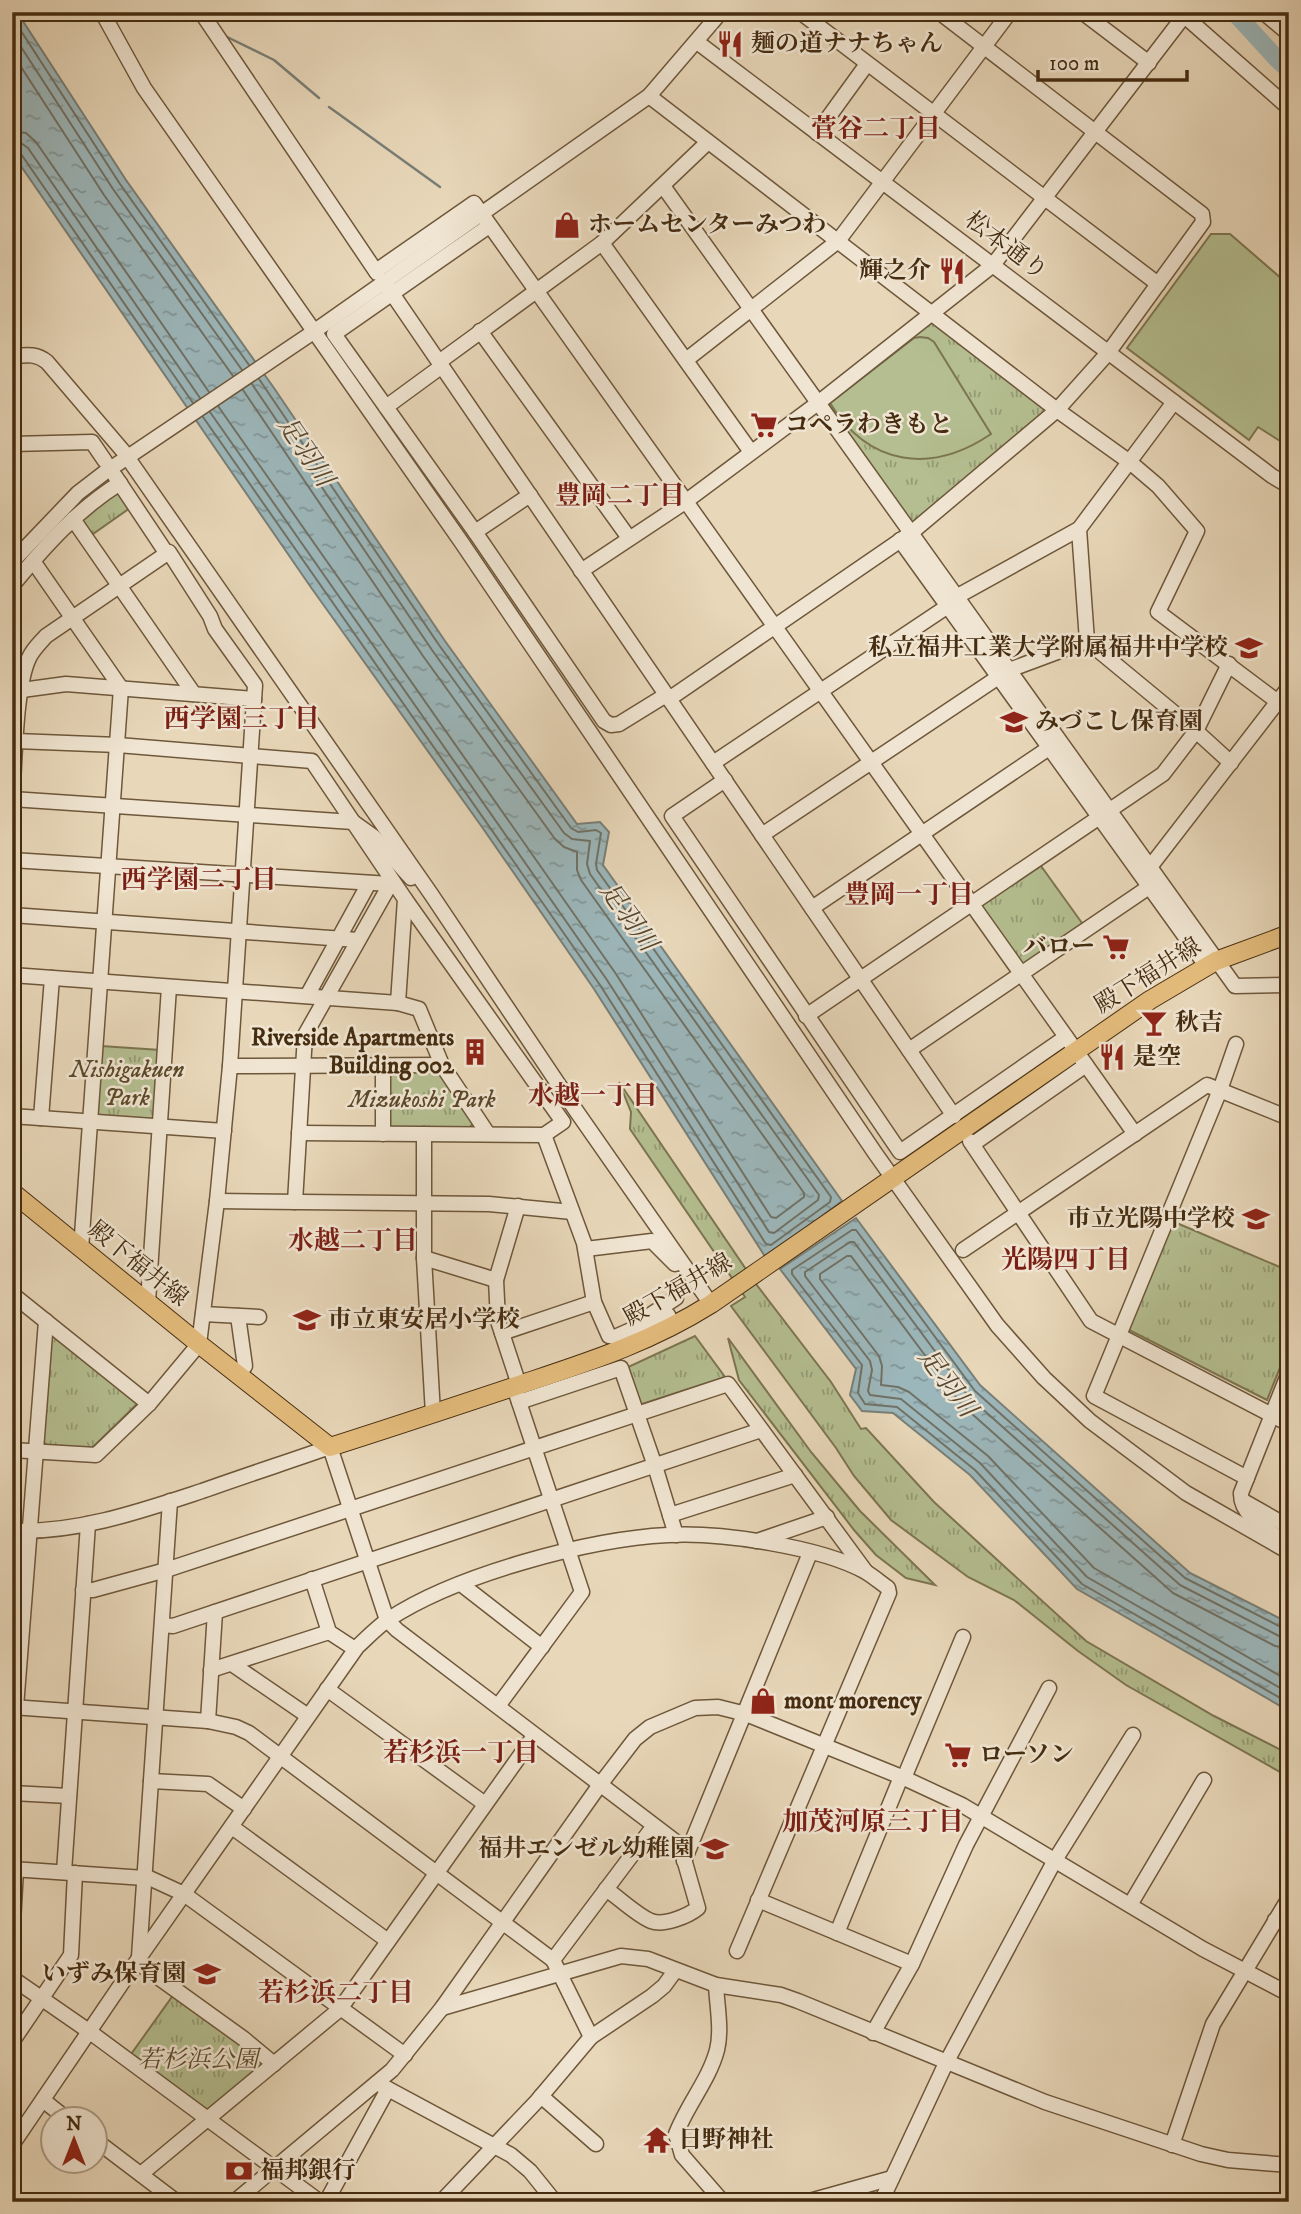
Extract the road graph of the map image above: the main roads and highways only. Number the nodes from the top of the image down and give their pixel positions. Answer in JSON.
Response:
{"nodes":[{"id":1,"x":1289,"y":934,"type":"edge"},
{"id":2,"x":12,"y":1192,"type":"edge"}],
"edges":[{"from":1,"to":2,"type":"main road","name":"殿下福井線"}]}
